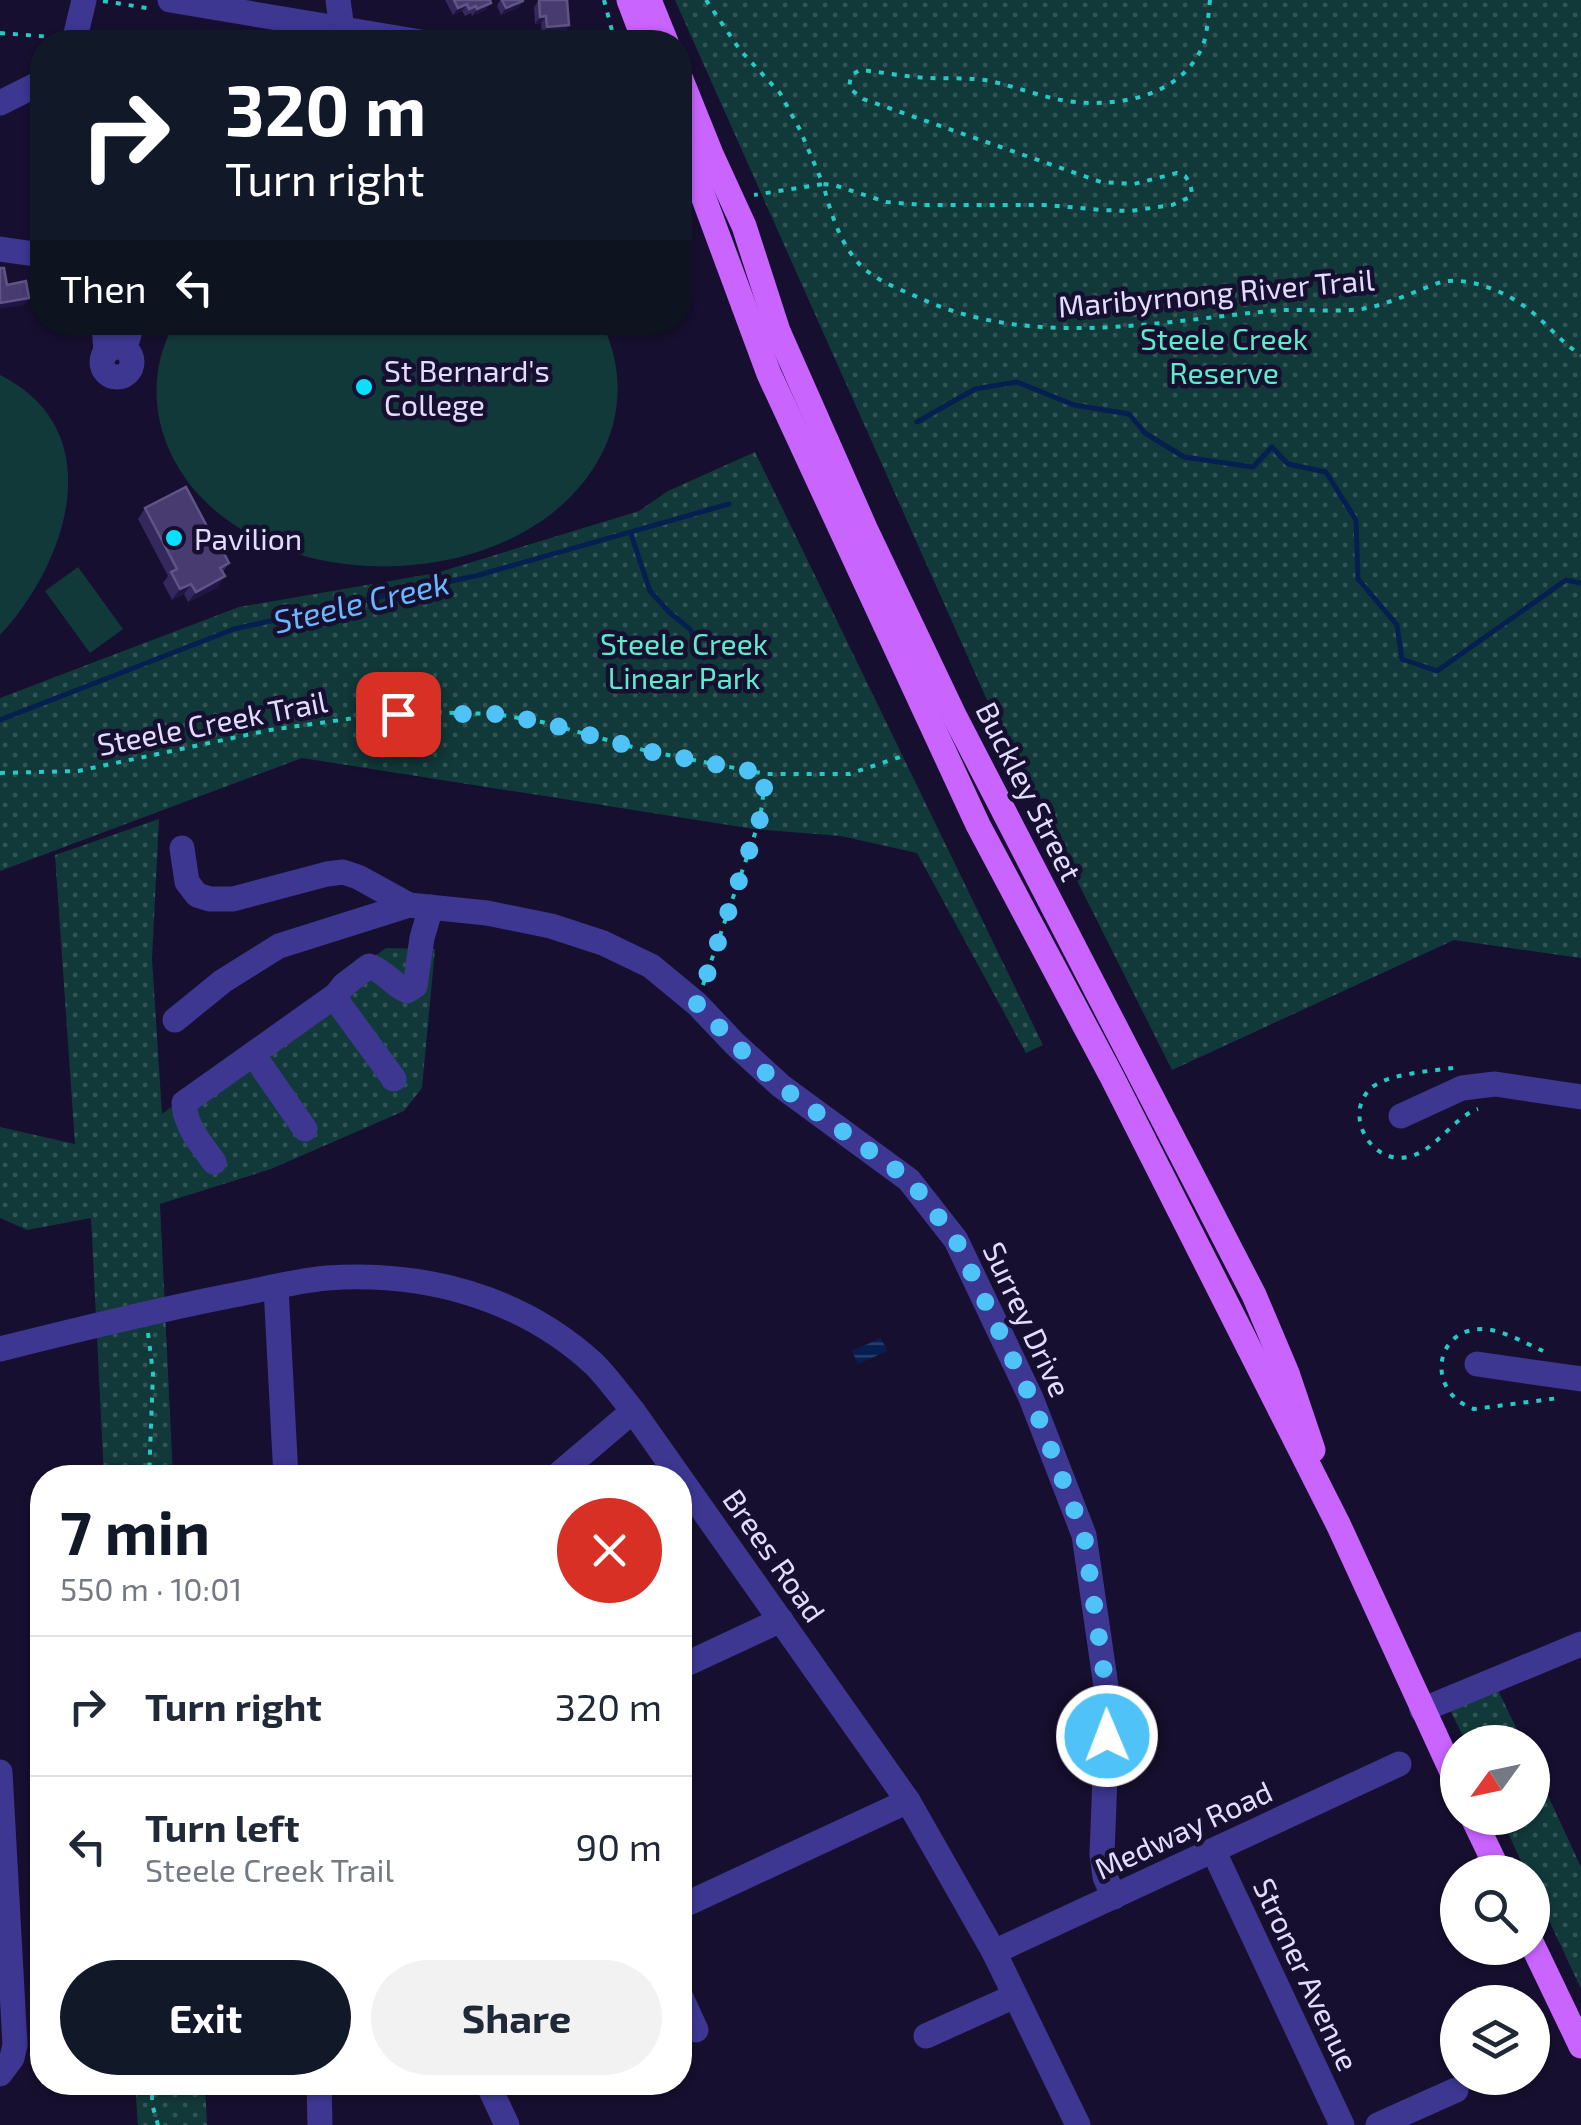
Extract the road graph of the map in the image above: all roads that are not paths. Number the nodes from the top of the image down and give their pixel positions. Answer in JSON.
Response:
{"nodes":[{"id":1,"x":84,"y":0,"type":"edge"},
{"id":2,"x":170,"y":0,"type":"edge"},
{"id":3,"x":338,"y":0,"type":"edge"},
{"id":4,"x":629,"y":0,"type":"edge"},
{"id":5,"x":649,"y":0,"type":"edge"},
{"id":6,"x":342,"y":29,"type":"junction"},
{"id":7,"x":77,"y":30,"type":"edge"},
{"id":8,"x":348,"y":30,"type":"edge"},
{"id":9,"x":640,"y":30,"type":"edge"},
{"id":10,"x":661,"y":30,"type":"edge"},
{"id":11,"x":30,"y":88,"type":"edge"},
{"id":12,"x":0,"y":102,"type":"edge"},
{"id":13,"x":692,"y":106,"type":"edge"},
{"id":14,"x":692,"y":166,"type":"edge"},
{"id":15,"x":0,"y":250,"type":"edge"},
{"id":16,"x":30,"y":254,"type":"edge"},
{"id":17,"x":182,"y":848,"type":"dead end"},
{"id":18,"x":420,"y":906,"type":"junction"},
{"id":19,"x":336,"y":994,"type":"junction"},
{"id":20,"x":175,"y":1020,"type":"dead end"},
{"id":21,"x":253,"y":1054,"type":"junction"},
{"id":22,"x":394,"y":1079,"type":"dead end"},
{"id":23,"x":1581,"y":1098,"type":"edge"},
{"id":24,"x":1401,"y":1116,"type":"dead end"},
{"id":25,"x":305,"y":1129,"type":"dead end"},
{"id":26,"x":214,"y":1162,"type":"dead end"},
{"id":27,"x":276,"y":1287,"type":"junction"},
{"id":28,"x":0,"y":1350,"type":"edge"},
{"id":29,"x":1477,"y":1364,"type":"dead end"},
{"id":30,"x":1581,"y":1378,"type":"edge"},
{"id":31,"x":633,"y":1410,"type":"junction"},
{"id":32,"x":285,"y":1465,"type":"edge"},
{"id":33,"x":569,"y":1465,"type":"edge"},
{"id":34,"x":672,"y":1465,"type":"edge"},
{"id":35,"x":692,"y":1494,"type":"edge"},
{"id":36,"x":1339,"y":1526,"type":"junction"},
{"id":37,"x":781,"y":1620,"type":"junction"},
{"id":38,"x":1581,"y":1644,"type":"edge"},
{"id":39,"x":692,"y":1661,"type":"edge"},
{"id":40,"x":1422,"y":1710,"type":"junction"},
{"id":41,"x":1440,"y":1748,"type":"edge"},
{"id":42,"x":1399,"y":1764,"type":"dead end"},
{"id":43,"x":0,"y":1772,"type":"edge"},
{"id":44,"x":908,"y":1801,"type":"junction"},
{"id":45,"x":1,"y":1831,"type":"edge"},
{"id":46,"x":1214,"y":1852,"type":"junction"},
{"id":47,"x":1114,"y":1897,"type":"junction"},
{"id":48,"x":692,"y":1901,"type":"edge"},
{"id":49,"x":994,"y":1952,"type":"junction"},
{"id":50,"x":1542,"y":1965,"type":"edge"},
{"id":51,"x":1015,"y":1996,"type":"junction"},
{"id":52,"x":692,"y":2021,"type":"edge"},
{"id":53,"x":696,"y":2030,"type":"dead end"},
{"id":54,"x":926,"y":2036,"type":"dead end"},
{"id":55,"x":1581,"y":2046,"type":"edge"},
{"id":56,"x":0,"y":2074,"type":"edge"},
{"id":57,"x":319,"y":2095,"type":"edge"},
{"id":58,"x":493,"y":2095,"type":"edge"},
{"id":59,"x":1445,"y":2095,"type":"edge"},
{"id":60,"x":320,"y":2125,"type":"edge"},
{"id":61,"x":507,"y":2125,"type":"edge"},
{"id":62,"x":1078,"y":2125,"type":"edge"},
{"id":63,"x":1342,"y":2125,"type":"edge"},
{"id":64,"x":1378,"y":2125,"type":"edge"}],
"edges":[{"from":1,"to":7,"type":"street"},
{"from":2,"to":6,"type":"street"},
{"from":3,"to":6,"type":"street"},
{"from":4,"to":9,"type":"main road"},
{"from":5,"to":10,"type":"main road"},
{"from":6,"to":8,"type":"street"},
{"from":11,"to":12,"type":"street"},
{"from":13,"to":36,"type":"main road","name":"Buckley Street"},
{"from":14,"to":36,"type":"main road","name":"Buckley Street"},
{"from":15,"to":16,"type":"street"},
{"from":17,"to":18,"type":"street"},
{"from":18,"to":19,"type":"street"},
{"from":18,"to":20,"type":"street"},
{"from":18,"to":47,"type":"street","name":"Surrey Drive"},
{"from":19,"to":21,"type":"street"},
{"from":19,"to":22,"type":"street"},
{"from":21,"to":25,"type":"street"},
{"from":21,"to":26,"type":"street"},
{"from":23,"to":24,"type":"street"},
{"from":27,"to":28,"type":"street","name":"Brees Road"},
{"from":27,"to":31,"type":"street","name":"Brees Road"},
{"from":27,"to":32,"type":"street"},
{"from":29,"to":30,"type":"street"},
{"from":31,"to":33,"type":"street"},
{"from":31,"to":34,"type":"street","name":"Brees Road"},
{"from":35,"to":37,"type":"street","name":"Brees Road"},
{"from":36,"to":40,"type":"main road","name":"Buckley Street"},
{"from":37,"to":39,"type":"street"},
{"from":37,"to":44,"type":"street","name":"Brees Road"},
{"from":38,"to":40,"type":"street"},
{"from":40,"to":41,"type":"main road","name":"Buckley Street"},
{"from":42,"to":46,"type":"street","name":"Medway Road"},
{"from":43,"to":45,"type":"street"},
{"from":44,"to":48,"type":"street"},
{"from":44,"to":49,"type":"street","name":"Brees Road"},
{"from":45,"to":56,"type":"street"},
{"from":46,"to":47,"type":"street","name":"Medway Road"},
{"from":46,"to":63,"type":"street","name":"Stroner Avenue"},
{"from":47,"to":49,"type":"street","name":"Medway Road"},
{"from":49,"to":51,"type":"street","name":"Brees Road"},
{"from":50,"to":55,"type":"main road"},
{"from":51,"to":54,"type":"street"},
{"from":51,"to":62,"type":"street","name":"Brees Road"},
{"from":52,"to":53,"type":"street"},
{"from":57,"to":60,"type":"street"},
{"from":58,"to":61,"type":"street"},
{"from":59,"to":64,"type":"street"}]}
